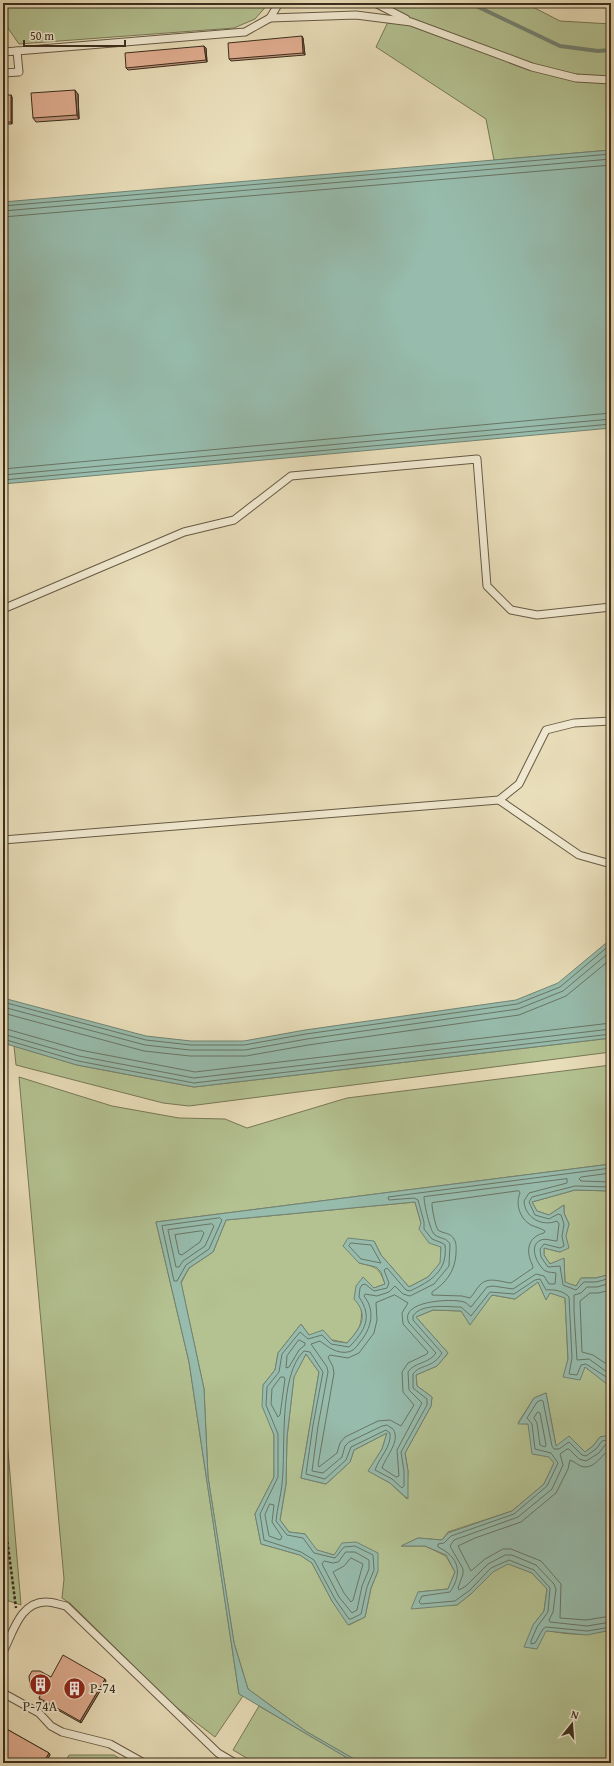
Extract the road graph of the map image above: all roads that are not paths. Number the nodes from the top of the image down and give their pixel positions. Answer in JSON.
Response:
{"nodes":[{"id":1,"x":279,"y":3,"type":"edge"},
{"id":2,"x":375,"y":3,"type":"edge"},
{"id":3,"x":270,"y":18,"type":"junction"},
{"id":4,"x":411,"y":22,"type":"junction"},
{"id":5,"x":17,"y":51,"type":"junction"},
{"id":6,"x":3,"y":52,"type":"edge"},
{"id":7,"x":3,"y":73,"type":"edge"},
{"id":8,"x":611,"y":80,"type":"edge"},
{"id":9,"x":611,"y":607,"type":"edge"},
{"id":10,"x":3,"y":609,"type":"edge"},
{"id":11,"x":611,"y":721,"type":"edge"},
{"id":12,"x":499,"y":800,"type":"junction"},
{"id":13,"x":3,"y":840,"type":"edge"},
{"id":14,"x":611,"y":864,"type":"edge"},
{"id":15,"x":3,"y":1652,"type":"edge"},
{"id":16,"x":3,"y":1694,"type":"edge"},
{"id":17,"x":144,"y":1763,"type":"edge"},
{"id":18,"x":235,"y":1763,"type":"edge"}],
"edges":[{"from":1,"to":3,"type":"lane"},
{"from":2,"to":4,"type":"lane"},
{"from":3,"to":4,"type":"lane"},
{"from":3,"to":5,"type":"lane"},
{"from":4,"to":8,"type":"lane"},
{"from":5,"to":6,"type":"lane"},
{"from":5,"to":7,"type":"lane"},
{"from":9,"to":10,"type":"lane"},
{"from":11,"to":12,"type":"lane"},
{"from":12,"to":13,"type":"lane"},
{"from":12,"to":14,"type":"lane"},
{"from":15,"to":18,"type":"lane"},
{"from":16,"to":17,"type":"lane"}]}
